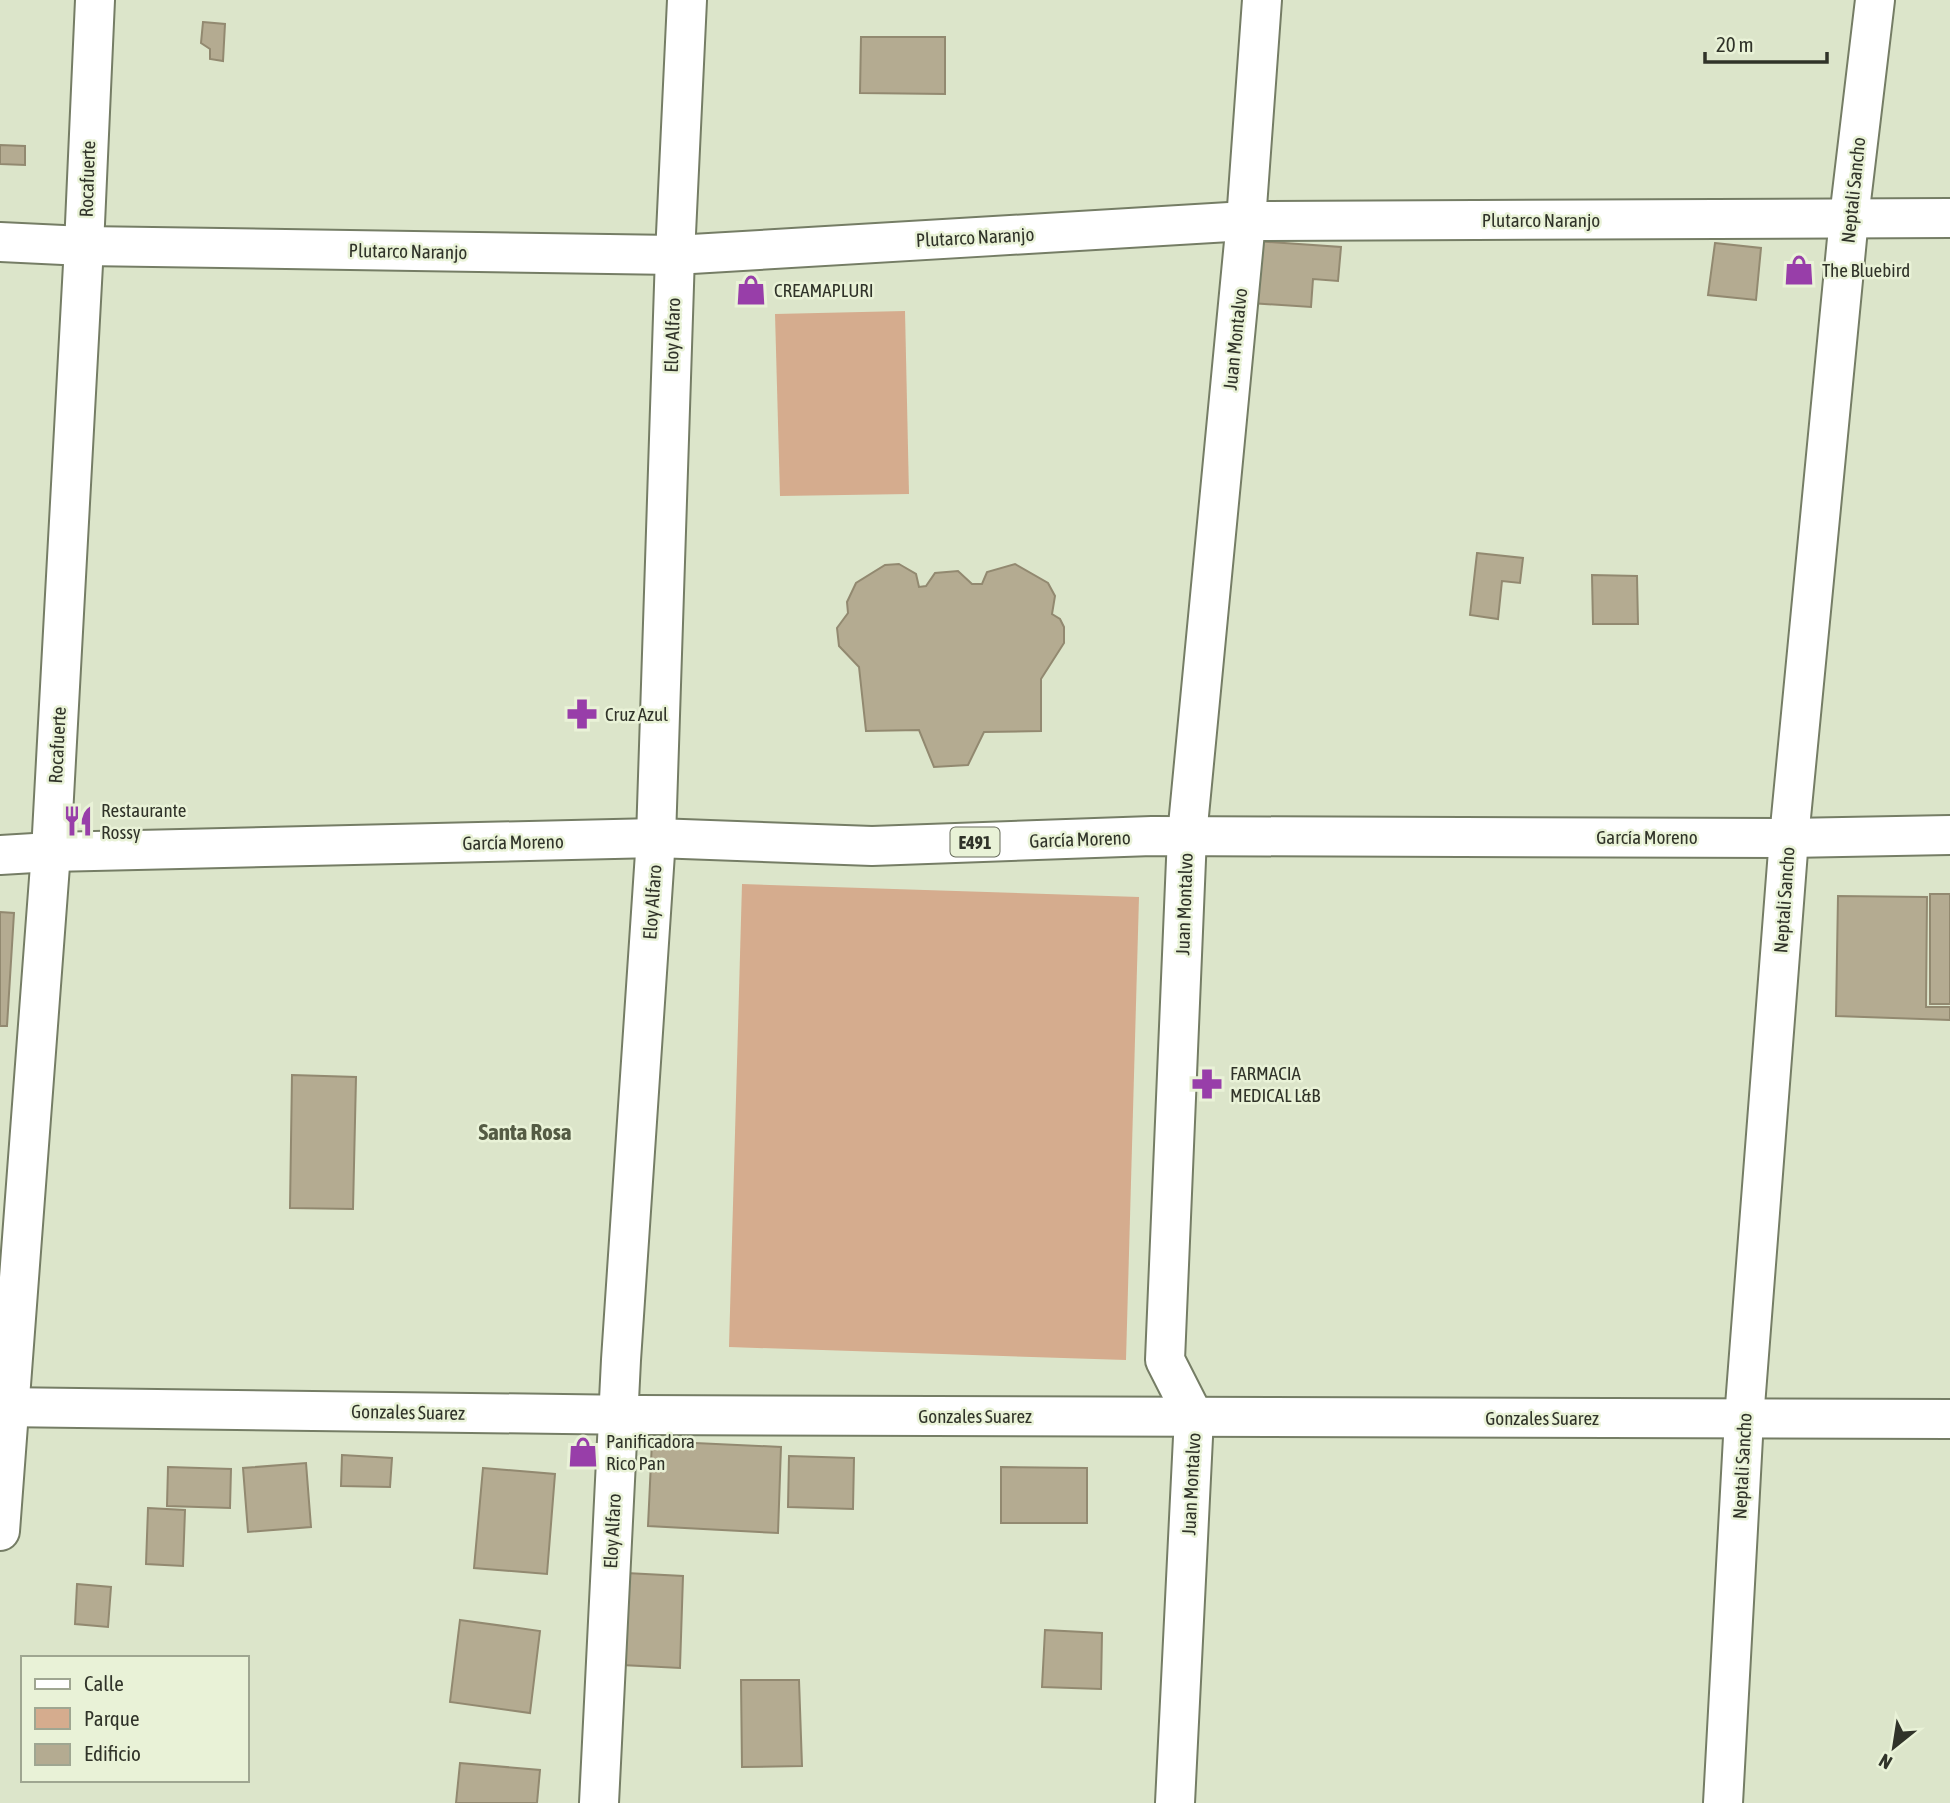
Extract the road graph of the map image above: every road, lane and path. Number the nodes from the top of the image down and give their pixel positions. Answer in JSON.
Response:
{"nodes":[{"id":1,"x":95,"y":0,"type":"edge"},
{"id":2,"x":687,"y":0,"type":"edge"},
{"id":3,"x":1262,"y":0,"type":"edge"},
{"id":4,"x":1875,"y":0,"type":"edge"},
{"id":5,"x":1849,"y":218,"type":"junction"},
{"id":6,"x":1950,"y":218,"type":"edge"},
{"id":7,"x":1247,"y":221,"type":"junction"},
{"id":8,"x":0,"y":242,"type":"edge"},
{"id":9,"x":84,"y":246,"type":"junction"},
{"id":10,"x":675,"y":255,"type":"junction"},
{"id":11,"x":1950,"y":835,"type":"edge"},
{"id":12,"x":1187,"y":836,"type":"junction"},
{"id":13,"x":656,"y":838,"type":"junction"},
{"id":14,"x":1789,"y":838,"type":"junction"},
{"id":15,"x":51,"y":852,"type":"junction"},
{"id":16,"x":0,"y":855,"type":"edge"},
{"id":17,"x":4,"y":1407,"type":"edge"},
{"id":18,"x":618,"y":1415,"type":"junction"},
{"id":19,"x":1194,"y":1417,"type":"junction"},
{"id":20,"x":1744,"y":1419,"type":"junction"},
{"id":21,"x":1950,"y":1419,"type":"edge"},
{"id":22,"x":0,"y":1531,"type":"edge"},
{"id":23,"x":599,"y":1803,"type":"edge"},
{"id":24,"x":1175,"y":1803,"type":"edge"},
{"id":25,"x":1723,"y":1803,"type":"edge"}],
"edges":[{"from":1,"to":9,"type":"main road","name":"Rocafuerte"},
{"from":2,"to":10,"type":"main road","name":"Eloy Alfaro"},
{"from":3,"to":7,"type":"main road","name":"Juan Montalvo"},
{"from":4,"to":5,"type":"main road","name":"Neptali Sancho"},
{"from":5,"to":6,"type":"main road","name":"Plutarco Naranjo"},
{"from":5,"to":7,"type":"main road","name":"Plutarco Naranjo"},
{"from":5,"to":14,"type":"main road","name":"Neptali Sancho"},
{"from":7,"to":10,"type":"main road","name":"Plutarco Naranjo"},
{"from":7,"to":12,"type":"main road","name":"Juan Montalvo"},
{"from":8,"to":9,"type":"main road","name":"Plutarco Naranjo"},
{"from":9,"to":10,"type":"main road","name":"Plutarco Naranjo"},
{"from":9,"to":15,"type":"main road","name":"Rocafuerte"},
{"from":10,"to":13,"type":"main road","name":"Eloy Alfaro"},
{"from":11,"to":14,"type":"main road","name":"García Moreno","number":"E491"},
{"from":12,"to":13,"type":"main road","name":"García Moreno","number":"E491"},
{"from":12,"to":14,"type":"main road","name":"García Moreno","number":"E491"},
{"from":12,"to":19,"type":"main road","name":"Juan Montalvo"},
{"from":13,"to":15,"type":"main road","name":"García Moreno","number":"E491"},
{"from":13,"to":18,"type":"main road","name":"Eloy Alfaro"},
{"from":14,"to":20,"type":"main road","name":"Neptali Sancho"},
{"from":15,"to":16,"type":"main road","name":"García Moreno","number":"E491"},
{"from":15,"to":17,"type":"main road","name":"Rocafuerte"},
{"from":17,"to":18,"type":"main road","name":"Gonzales Suarez"},
{"from":17,"to":22,"type":"main road","name":"Rocafuerte"},
{"from":18,"to":19,"type":"main road","name":"Gonzales Suarez"},
{"from":18,"to":23,"type":"main road","name":"Eloy Alfaro"},
{"from":19,"to":20,"type":"main road","name":"Gonzales Suarez"},
{"from":19,"to":24,"type":"main road","name":"Juan Montalvo"},
{"from":20,"to":21,"type":"main road","name":"Gonzales Suarez"},
{"from":20,"to":25,"type":"main road","name":"Neptali Sancho"}]}
